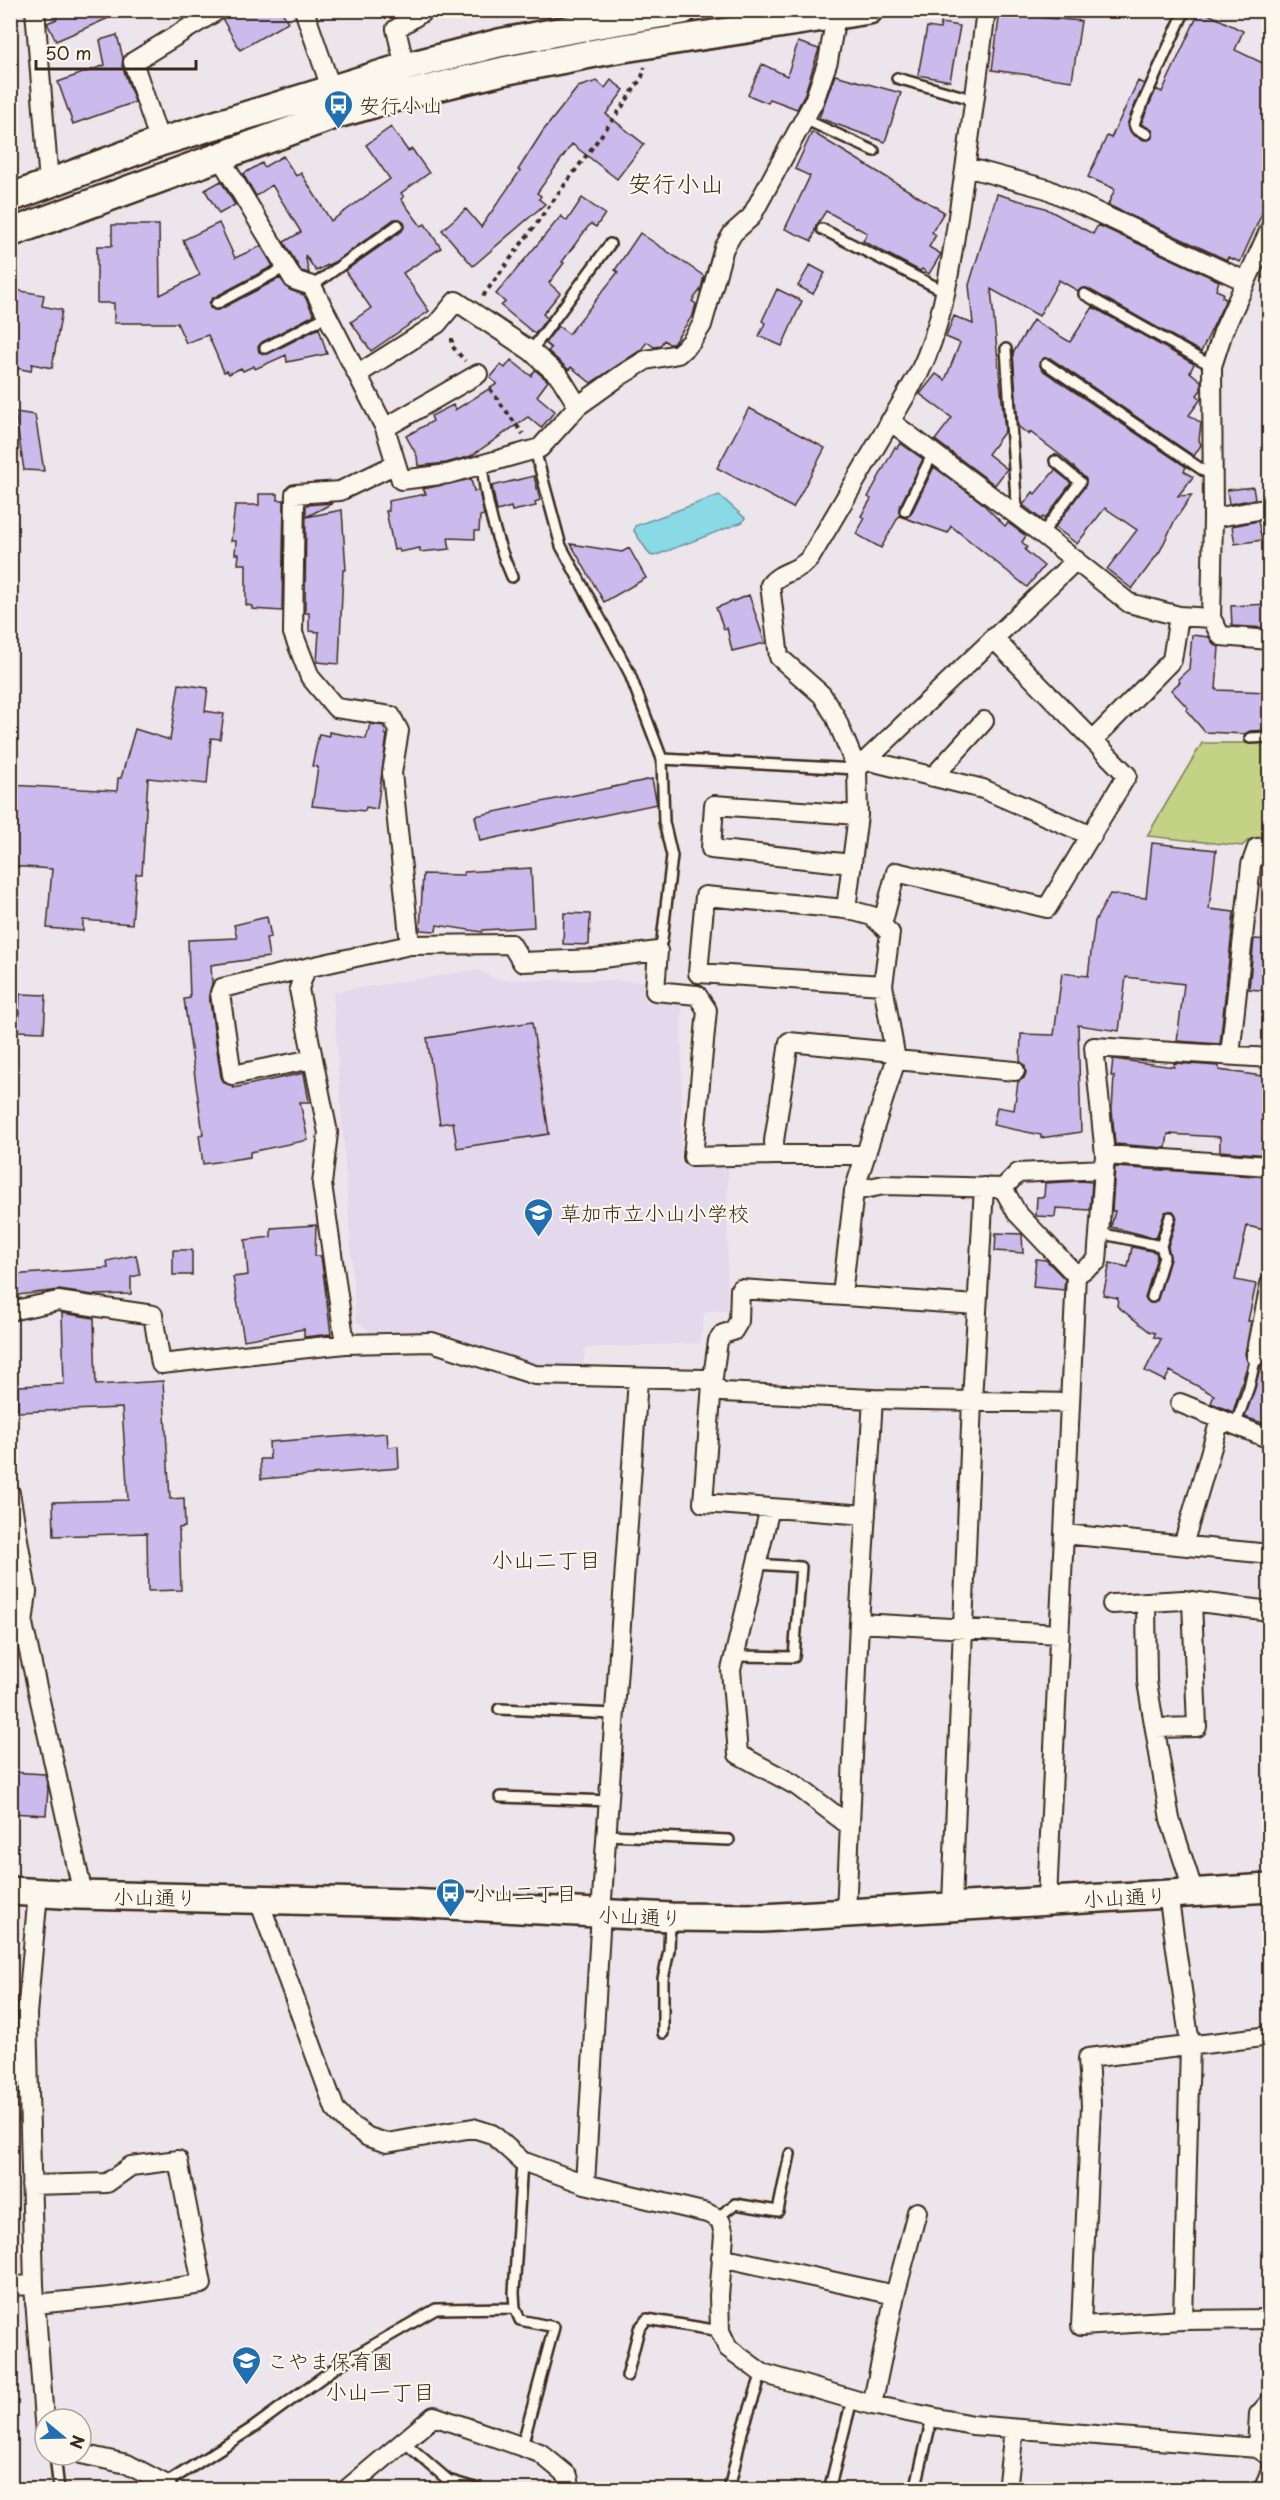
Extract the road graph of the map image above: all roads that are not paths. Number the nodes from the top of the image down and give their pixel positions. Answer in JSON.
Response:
{"nodes":[{"id":1,"x":35,"y":10,"type":"edge"},
{"id":2,"x":218,"y":10,"type":"edge"},
{"id":3,"x":304,"y":10,"type":"edge"},
{"id":4,"x":426,"y":10,"type":"edge"},
{"id":5,"x":683,"y":10,"type":"edge"},
{"id":6,"x":869,"y":10,"type":"edge"},
{"id":7,"x":986,"y":10,"type":"edge"},
{"id":8,"x":1185,"y":10,"type":"edge"},
{"id":9,"x":836,"y":16,"type":"junction"},
{"id":10,"x":405,"y":67,"type":"junction"},
{"id":11,"x":897,"y":78,"type":"dead end"},
{"id":12,"x":332,"y":88,"type":"junction"},
{"id":13,"x":975,"y":100,"type":"junction"},
{"id":14,"x":804,"y":119,"type":"junction"},
{"id":15,"x":1147,"y":134,"type":"dead end"},
{"id":16,"x":160,"y":142,"type":"junction"},
{"id":17,"x":874,"y":151,"type":"dead end"},
{"id":18,"x":219,"y":156,"type":"junction"},
{"id":19,"x":966,"y":167,"type":"junction"},
{"id":20,"x":49,"y":183,"type":"junction"},
{"id":21,"x":10,"y":198,"type":"edge"},
{"id":22,"x":398,"y":225,"type":"dead end"},
{"id":23,"x":822,"y":229,"type":"dead end"},
{"id":24,"x":1269,"y":229,"type":"edge"},
{"id":25,"x":10,"y":234,"type":"edge"},
{"id":26,"x":610,"y":244,"type":"dead end"},
{"id":27,"x":286,"y":267,"type":"junction"},
{"id":28,"x":1245,"y":281,"type":"junction"},
{"id":29,"x":312,"y":286,"type":"junction"},
{"id":30,"x":946,"y":292,"type":"junction"},
{"id":31,"x":1084,"y":294,"type":"dead end"},
{"id":32,"x":216,"y":304,"type":"dead end"},
{"id":33,"x":327,"y":316,"type":"junction"},
{"id":34,"x":265,"y":348,"type":"dead end"},
{"id":35,"x":1006,"y":349,"type":"dead end"},
{"id":36,"x":531,"y":351,"type":"junction"},
{"id":37,"x":1046,"y":364,"type":"dead end"},
{"id":38,"x":1212,"y":366,"type":"junction"},
{"id":39,"x":358,"y":374,"type":"junction"},
{"id":40,"x":478,"y":374,"type":"road end"},
{"id":41,"x":578,"y":406,"type":"junction"},
{"id":42,"x":890,"y":421,"type":"junction"},
{"id":43,"x":385,"y":428,"type":"junction"},
{"id":44,"x":535,"y":450,"type":"junction"},
{"id":45,"x":933,"y":453,"type":"junction"},
{"id":46,"x":1055,"y":461,"type":"dead end"},
{"id":47,"x":396,"y":464,"type":"junction"},
{"id":48,"x":482,"y":465,"type":"junction"},
{"id":49,"x":1213,"y":477,"type":"junction"},
{"id":50,"x":1269,"y":508,"type":"edge"},
{"id":51,"x":906,"y":512,"type":"dead end"},
{"id":52,"x":1017,"y":515,"type":"junction"},
{"id":53,"x":1213,"y":518,"type":"junction"},
{"id":54,"x":1042,"y":534,"type":"junction"},
{"id":55,"x":1076,"y":560,"type":"junction"},
{"id":56,"x":512,"y":576,"type":"dead end"},
{"id":57,"x":1179,"y":616,"type":"junction"},
{"id":58,"x":1211,"y":618,"type":"junction"},
{"id":59,"x":993,"y":638,"type":"junction"},
{"id":60,"x":1269,"y":640,"type":"edge"},
{"id":61,"x":984,"y":721,"type":"dead end"},
{"id":62,"x":1269,"y":737,"type":"edge"},
{"id":63,"x":1250,"y":738,"type":"dead end"},
{"id":64,"x":1093,"y":740,"type":"junction"},
{"id":65,"x":662,"y":759,"type":"junction"},
{"id":66,"x":862,"y":764,"type":"junction"},
{"id":67,"x":933,"y":777,"type":"junction"},
{"id":68,"x":858,"y":815,"type":"junction"},
{"id":69,"x":1092,"y":836,"type":"junction"},
{"id":70,"x":1269,"y":847,"type":"edge"},
{"id":71,"x":852,"y":864,"type":"junction"},
{"id":72,"x":846,"y":909,"type":"junction"},
{"id":73,"x":882,"y":925,"type":"junction"},
{"id":74,"x":410,"y":945,"type":"junction"},
{"id":75,"x":658,"y":951,"type":"junction"},
{"id":76,"x":306,"y":968,"type":"junction"},
{"id":77,"x":698,"y":973,"type":"junction"},
{"id":78,"x":883,"y":985,"type":"junction"},
{"id":79,"x":704,"y":1005,"type":"junction"},
{"id":80,"x":1230,"y":1055,"type":"junction"},
{"id":81,"x":895,"y":1056,"type":"junction"},
{"id":82,"x":1269,"y":1058,"type":"edge"},
{"id":83,"x":313,"y":1059,"type":"junction"},
{"id":84,"x":1015,"y":1071,"type":"dead end"},
{"id":85,"x":775,"y":1155,"type":"junction"},
{"id":86,"x":866,"y":1155,"type":"junction"},
{"id":87,"x":1105,"y":1162,"type":"junction"},
{"id":88,"x":1269,"y":1166,"type":"edge"},
{"id":89,"x":984,"y":1187,"type":"junction"},
{"id":90,"x":1003,"y":1188,"type":"junction"},
{"id":91,"x":854,"y":1191,"type":"junction"},
{"id":92,"x":1170,"y":1216,"type":"dead end"},
{"id":93,"x":1099,"y":1233,"type":"junction"},
{"id":94,"x":1161,"y":1246,"type":"junction"},
{"id":95,"x":1076,"y":1275,"type":"junction"},
{"id":96,"x":1269,"y":1284,"type":"edge"},
{"id":97,"x":842,"y":1295,"type":"junction"},
{"id":98,"x":1152,"y":1297,"type":"dead end"},
{"id":99,"x":977,"y":1305,"type":"junction"},
{"id":100,"x":10,"y":1311,"type":"edge"},
{"id":101,"x":345,"y":1344,"type":"junction"},
{"id":102,"x":1256,"y":1356,"type":"joint"},
{"id":103,"x":638,"y":1379,"type":"junction"},
{"id":104,"x":712,"y":1384,"type":"junction"},
{"id":105,"x":873,"y":1399,"type":"junction"},
{"id":106,"x":972,"y":1401,"type":"junction"},
{"id":107,"x":1070,"y":1403,"type":"junction"},
{"id":108,"x":1180,"y":1403,"type":"dead end"},
{"id":109,"x":1228,"y":1423,"type":"junction"},
{"id":110,"x":1269,"y":1439,"type":"edge"},
{"id":111,"x":10,"y":1493,"type":"edge"},
{"id":112,"x":770,"y":1508,"type":"junction"},
{"id":113,"x":866,"y":1515,"type":"junction"},
{"id":114,"x":1064,"y":1534,"type":"junction"},
{"id":115,"x":1183,"y":1545,"type":"junction"},
{"id":116,"x":1269,"y":1554,"type":"edge"},
{"id":117,"x":756,"y":1564,"type":"junction"},
{"id":118,"x":1192,"y":1601,"type":"junction"},
{"id":119,"x":1146,"y":1602,"type":"junction"},
{"id":120,"x":1112,"y":1604,"type":"dead end"},
{"id":121,"x":1269,"y":1611,"type":"edge"},
{"id":122,"x":17,"y":1623,"type":"edge"},
{"id":123,"x":859,"y":1623,"type":"junction"},
{"id":124,"x":963,"y":1629,"type":"junction"},
{"id":125,"x":1059,"y":1635,"type":"junction"},
{"id":126,"x":734,"y":1656,"type":"junction"},
{"id":127,"x":499,"y":1709,"type":"dead end"},
{"id":128,"x":615,"y":1714,"type":"junction"},
{"id":129,"x":1155,"y":1728,"type":"junction"},
{"id":130,"x":500,"y":1797,"type":"dead end"},
{"id":131,"x":610,"y":1801,"type":"junction"},
{"id":132,"x":850,"y":1826,"type":"junction"},
{"id":133,"x":607,"y":1835,"type":"junction"},
{"id":134,"x":729,"y":1840,"type":"dead end"},
{"id":135,"x":1269,"y":1887,"type":"edge"},
{"id":136,"x":10,"y":1891,"type":"edge"},
{"id":137,"x":38,"y":1893,"type":"junction"},
{"id":138,"x":1181,"y":1893,"type":"junction"},
{"id":139,"x":78,"y":1895,"type":"junction"},
{"id":140,"x":258,"y":1898,"type":"junction"},
{"id":141,"x":1047,"y":1899,"type":"junction"},
{"id":142,"x":952,"y":1905,"type":"junction"},
{"id":143,"x":601,"y":1913,"type":"junction"},
{"id":144,"x":846,"y":1913,"type":"junction"},
{"id":145,"x":671,"y":1917,"type":"junction"},
{"id":146,"x":663,"y":2033,"type":"dead end"},
{"id":147,"x":1269,"y":2036,"type":"edge"},
{"id":148,"x":1190,"y":2044,"type":"junction"},
{"id":149,"x":790,"y":2154,"type":"dead end"},
{"id":150,"x":522,"y":2161,"type":"junction"},
{"id":151,"x":585,"y":2184,"type":"junction"},
{"id":152,"x":31,"y":2185,"type":"junction"},
{"id":153,"x":917,"y":2211,"type":"dead end"},
{"id":154,"x":717,"y":2218,"type":"junction"},
{"id":155,"x":721,"y":2257,"type":"junction"},
{"id":156,"x":34,"y":2285,"type":"junction"},
{"id":157,"x":10,"y":2286,"type":"edge"},
{"id":158,"x":895,"y":2295,"type":"junction"},
{"id":159,"x":35,"y":2304,"type":"junction"},
{"id":160,"x":516,"y":2308,"type":"junction"},
{"id":161,"x":1269,"y":2319,"type":"edge"},
{"id":162,"x":1183,"y":2320,"type":"junction"},
{"id":163,"x":720,"y":2331,"type":"junction"},
{"id":164,"x":762,"y":2373,"type":"junction"},
{"id":165,"x":627,"y":2376,"type":"dead end"},
{"id":166,"x":852,"y":2400,"type":"junction"},
{"id":167,"x":1269,"y":2402,"type":"edge"},
{"id":168,"x":872,"y":2405,"type":"junction"},
{"id":169,"x":43,"y":2407,"type":"edge"},
{"id":170,"x":932,"y":2418,"type":"junction"},
{"id":171,"x":1014,"y":2430,"type":"junction"},
{"id":172,"x":403,"y":2441,"type":"junction"},
{"id":173,"x":522,"y":2446,"type":"junction"},
{"id":174,"x":1263,"y":2452,"type":"edge"},
{"id":175,"x":93,"y":2457,"type":"edge"},
{"id":176,"x":1269,"y":2463,"type":"edge"},
{"id":177,"x":56,"y":2467,"type":"edge"},
{"id":178,"x":166,"y":2487,"type":"edge"},
{"id":179,"x":59,"y":2490,"type":"edge"},
{"id":180,"x":346,"y":2490,"type":"edge"},
{"id":181,"x":481,"y":2490,"type":"edge"},
{"id":182,"x":571,"y":2490,"type":"edge"},
{"id":183,"x":729,"y":2490,"type":"edge"},
{"id":184,"x":830,"y":2490,"type":"edge"},
{"id":185,"x":915,"y":2490,"type":"edge"},
{"id":186,"x":1007,"y":2490,"type":"edge"},
{"id":187,"x":1258,"y":2490,"type":"edge"}],
"edges":[{"from":1,"to":20,"type":"street"},
{"from":2,"to":16,"type":"street"},
{"from":3,"to":12,"type":"street"},
{"from":4,"to":10,"type":"street"},
{"from":5,"to":10,"type":"street"},
{"from":6,"to":9,"type":"street"},
{"from":7,"to":13,"type":"street"},
{"from":8,"to":15,"type":"lane"},
{"from":9,"to":14,"type":"street"},
{"from":9,"to":18,"type":"street"},
{"from":10,"to":12,"type":"street"},
{"from":11,"to":13,"type":"lane"},
{"from":12,"to":16,"type":"street"},
{"from":13,"to":19,"type":"street"},
{"from":14,"to":17,"type":"lane"},
{"from":14,"to":41,"type":"street"},
{"from":16,"to":20,"type":"street"},
{"from":18,"to":25,"type":"street"},
{"from":18,"to":27,"type":"street"},
{"from":19,"to":28,"type":"street"},
{"from":19,"to":30,"type":"street"},
{"from":20,"to":21,"type":"street"},
{"from":22,"to":29,"type":"lane"},
{"from":23,"to":30,"type":"lane"},
{"from":24,"to":28,"type":"street"},
{"from":26,"to":36,"type":"lane"},
{"from":27,"to":29,"type":"street"},
{"from":27,"to":32,"type":"lane"},
{"from":28,"to":38,"type":"street"},
{"from":29,"to":33,"type":"street"},
{"from":30,"to":42,"type":"street"},
{"from":31,"to":38,"type":"lane"},
{"from":33,"to":34,"type":"lane"},
{"from":33,"to":39,"type":"street"},
{"from":35,"to":52,"type":"lane"},
{"from":36,"to":39,"type":"street"},
{"from":36,"to":41,"type":"street"},
{"from":37,"to":49,"type":"lane"},
{"from":38,"to":49,"type":"street"},
{"from":39,"to":43,"type":"street"},
{"from":40,"to":43,"type":"street"},
{"from":41,"to":44,"type":"street"},
{"from":42,"to":45,"type":"street"},
{"from":42,"to":66,"type":"street"},
{"from":43,"to":47,"type":"street"},
{"from":44,"to":48,"type":"street"},
{"from":44,"to":65,"type":"lane"},
{"from":45,"to":51,"type":"lane"},
{"from":45,"to":52,"type":"street"},
{"from":46,"to":54,"type":"lane"},
{"from":47,"to":48,"type":"street"},
{"from":47,"to":74,"type":"street"},
{"from":48,"to":56,"type":"lane"},
{"from":49,"to":53,"type":"street"},
{"from":50,"to":53,"type":"street"},
{"from":52,"to":54,"type":"street"},
{"from":53,"to":58,"type":"street"},
{"from":54,"to":55,"type":"street"},
{"from":55,"to":57,"type":"street"},
{"from":55,"to":59,"type":"street"},
{"from":57,"to":58,"type":"street"},
{"from":57,"to":64,"type":"street"},
{"from":58,"to":60,"type":"street"},
{"from":59,"to":64,"type":"street"},
{"from":59,"to":66,"type":"street"},
{"from":61,"to":67,"type":"street"},
{"from":62,"to":63,"type":"lane"},
{"from":64,"to":69,"type":"street"},
{"from":65,"to":66,"type":"lane"},
{"from":65,"to":75,"type":"lane"},
{"from":66,"to":67,"type":"street"},
{"from":66,"to":68,"type":"street"},
{"from":67,"to":69,"type":"street"},
{"from":68,"to":71,"type":"street"},
{"from":68,"to":71,"type":"street"},
{"from":69,"to":73,"type":"street"},
{"from":70,"to":80,"type":"street"},
{"from":71,"to":72,"type":"street"},
{"from":72,"to":73,"type":"street"},
{"from":72,"to":77,"type":"street"},
{"from":73,"to":78,"type":"street"},
{"from":74,"to":75,"type":"street"},
{"from":74,"to":76,"type":"street"},
{"from":75,"to":79,"type":"street"},
{"from":76,"to":83,"type":"street"},
{"from":76,"to":83,"type":"street"},
{"from":77,"to":78,"type":"street"},
{"from":77,"to":79,"type":"street"},
{"from":78,"to":81,"type":"street"},
{"from":79,"to":85,"type":"street"},
{"from":80,"to":82,"type":"street"},
{"from":80,"to":87,"type":"street"},
{"from":81,"to":84,"type":"street"},
{"from":81,"to":85,"type":"street"},
{"from":81,"to":86,"type":"street"},
{"from":83,"to":101,"type":"street"},
{"from":85,"to":86,"type":"street"},
{"from":86,"to":91,"type":"street"},
{"from":87,"to":88,"type":"street"},
{"from":87,"to":90,"type":"street"},
{"from":87,"to":93,"type":"street"},
{"from":89,"to":90,"type":"street"},
{"from":89,"to":91,"type":"street"},
{"from":89,"to":99,"type":"street"},
{"from":90,"to":95,"type":"street"},
{"from":91,"to":97,"type":"street"},
{"from":92,"to":94,"type":"lane"},
{"from":93,"to":94,"type":"lane"},
{"from":93,"to":95,"type":"street"},
{"from":94,"to":98,"type":"lane"},
{"from":95,"to":107,"type":"street"},
{"from":96,"to":102,"type":"street"},
{"from":97,"to":99,"type":"street"},
{"from":97,"to":104,"type":"street"},
{"from":99,"to":106,"type":"street"},
{"from":100,"to":101,"type":"street"},
{"from":101,"to":103,"type":"street"},
{"from":102,"to":109,"type":"lane"},
{"from":103,"to":104,"type":"street"},
{"from":103,"to":128,"type":"street"},
{"from":104,"to":105,"type":"street"},
{"from":104,"to":112,"type":"street"},
{"from":105,"to":106,"type":"street"},
{"from":105,"to":113,"type":"street"},
{"from":106,"to":107,"type":"street"},
{"from":106,"to":124,"type":"street"},
{"from":107,"to":114,"type":"street"},
{"from":108,"to":109,"type":"street"},
{"from":109,"to":110,"type":"street"},
{"from":109,"to":115,"type":"street"},
{"from":111,"to":122,"type":"street"},
{"from":112,"to":113,"type":"street"},
{"from":112,"to":117,"type":"street"},
{"from":113,"to":123,"type":"street"},
{"from":114,"to":115,"type":"street"},
{"from":114,"to":125,"type":"street"},
{"from":115,"to":116,"type":"street"},
{"from":117,"to":126,"type":"street"},
{"from":117,"to":126,"type":"lane"},
{"from":118,"to":119,"type":"street"},
{"from":118,"to":121,"type":"street"},
{"from":118,"to":129,"type":"street"},
{"from":119,"to":120,"type":"street"},
{"from":119,"to":129,"type":"street"},
{"from":122,"to":139,"type":"street"},
{"from":123,"to":124,"type":"street"},
{"from":123,"to":132,"type":"street"},
{"from":124,"to":125,"type":"street"},
{"from":124,"to":142,"type":"street"},
{"from":125,"to":141,"type":"street"},
{"from":126,"to":132,"type":"street"},
{"from":127,"to":128,"type":"lane"},
{"from":128,"to":131,"type":"street"},
{"from":129,"to":138,"type":"street"},
{"from":130,"to":131,"type":"lane"},
{"from":131,"to":133,"type":"street"},
{"from":132,"to":144,"type":"street"},
{"from":133,"to":134,"type":"lane"},
{"from":133,"to":143,"type":"street"},
{"from":135,"to":138,"type":"street","name":"小山通り"},
{"from":136,"to":137,"type":"street","name":"小山通り"},
{"from":137,"to":139,"type":"street","name":"小山通り"},
{"from":137,"to":152,"type":"street"},
{"from":138,"to":141,"type":"street","name":"小山通り"},
{"from":138,"to":148,"type":"street"},
{"from":139,"to":140,"type":"street","name":"小山通り"},
{"from":140,"to":143,"type":"street","name":"小山通り"},
{"from":140,"to":150,"type":"street"},
{"from":141,"to":142,"type":"street","name":"小山通り"},
{"from":142,"to":144,"type":"street","name":"小山通り"},
{"from":143,"to":145,"type":"street","name":"小山通り"},
{"from":143,"to":151,"type":"street"},
{"from":144,"to":145,"type":"street","name":"小山通り"},
{"from":145,"to":146,"type":"lane"},
{"from":147,"to":148,"type":"street"},
{"from":148,"to":162,"type":"street"},
{"from":148,"to":162,"type":"street"},
{"from":149,"to":154,"type":"lane"},
{"from":150,"to":151,"type":"street"},
{"from":150,"to":160,"type":"lane"},
{"from":151,"to":154,"type":"street"},
{"from":152,"to":156,"type":"street"},
{"from":152,"to":159,"type":"street"},
{"from":153,"to":158,"type":"street"},
{"from":154,"to":155,"type":"street"},
{"from":155,"to":158,"type":"street"},
{"from":155,"to":163,"type":"street"},
{"from":156,"to":157,"type":"street"},
{"from":156,"to":159,"type":"street"},
{"from":158,"to":168,"type":"street"},
{"from":159,"to":169,"type":"street"},
{"from":160,"to":173,"type":"lane"},
{"from":160,"to":178,"type":"lane"},
{"from":161,"to":162,"type":"street"},
{"from":163,"to":164,"type":"street"},
{"from":163,"to":165,"type":"lane"},
{"from":164,"to":166,"type":"street"},
{"from":164,"to":183,"type":"lane"},
{"from":166,"to":168,"type":"street"},
{"from":166,"to":184,"type":"lane"},
{"from":167,"to":174,"type":"street"},
{"from":168,"to":170,"type":"street"},
{"from":170,"to":171,"type":"street"},
{"from":170,"to":185,"type":"lane"},
{"from":171,"to":174,"type":"street"},
{"from":171,"to":186,"type":"street"},
{"from":172,"to":173,"type":"street"},
{"from":172,"to":180,"type":"street"},
{"from":172,"to":181,"type":"lane"},
{"from":173,"to":182,"type":"street"},
{"from":175,"to":178,"type":"street"},
{"from":176,"to":187,"type":"lane"},
{"from":177,"to":179,"type":"lane"}]}
